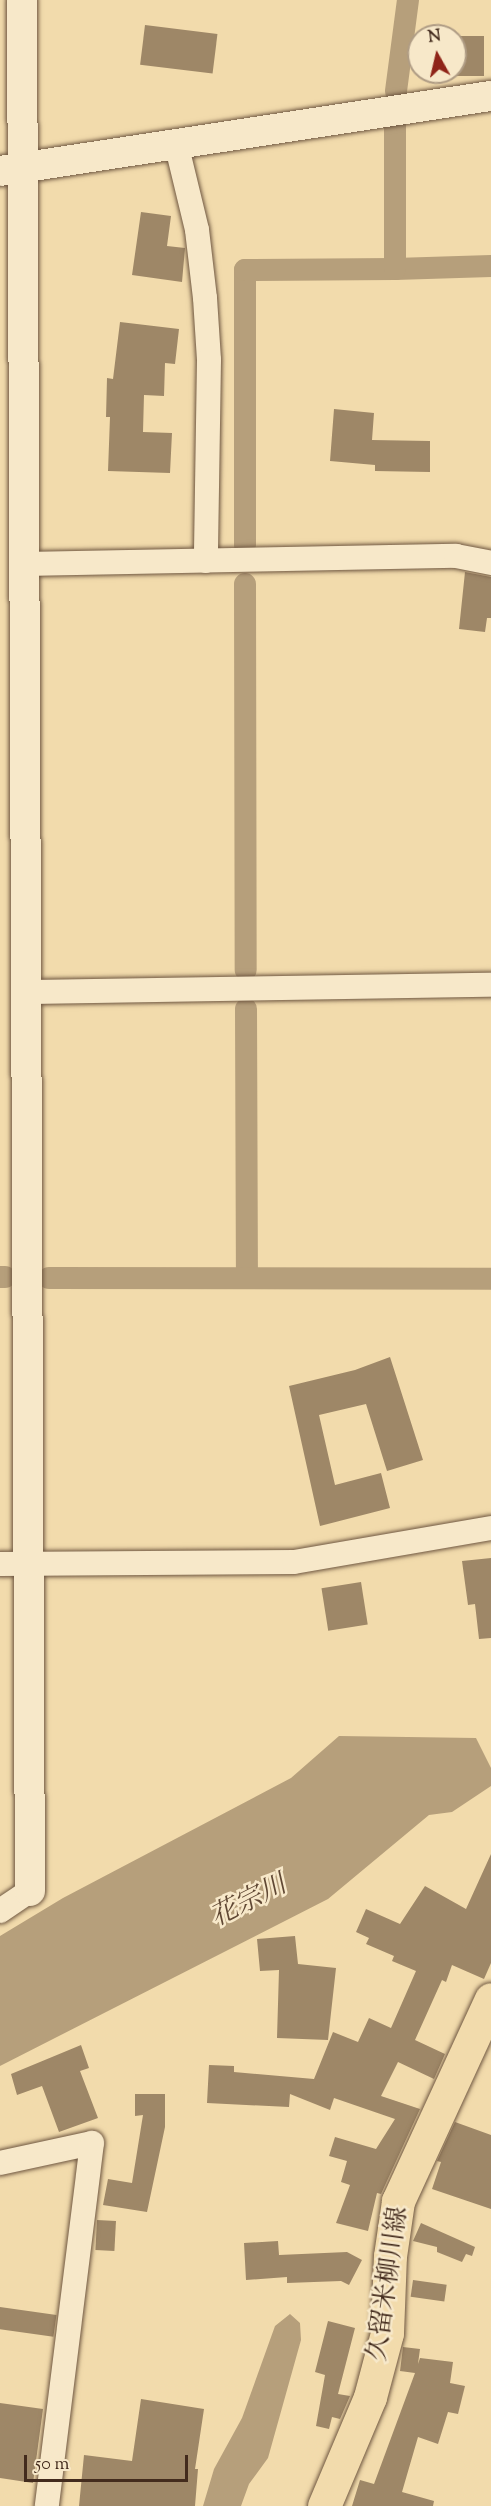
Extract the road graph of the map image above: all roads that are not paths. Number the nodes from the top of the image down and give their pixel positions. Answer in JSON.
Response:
{"nodes":[{"id":1,"x":22,"y":0,"type":"edge"},
{"id":2,"x":491,"y":96,"type":"edge"},
{"id":3,"x":176,"y":143,"type":"junction"},
{"id":4,"x":12,"y":169,"type":"edge"},
{"id":5,"x":206,"y":561,"type":"junction"},
{"id":6,"x":491,"y":563,"type":"edge"},
{"id":7,"x":24,"y":564,"type":"junction"},
{"id":8,"x":491,"y":985,"type":"edge"},
{"id":9,"x":27,"y":992,"type":"junction"},
{"id":10,"x":491,"y":1528,"type":"edge"},
{"id":11,"x":14,"y":1564,"type":"edge"},
{"id":12,"x":30,"y":1892,"type":"joint"},
{"id":13,"x":0,"y":1911,"type":"edge"},
{"id":14,"x":491,"y":1999,"type":"edge"},
{"id":15,"x":0,"y":2163,"type":"edge"},
{"id":16,"x":46,"y":2506,"type":"edge"},
{"id":17,"x":324,"y":2506,"type":"edge"}],
"edges":[{"from":1,"to":4,"type":"street"},
{"from":2,"to":3,"type":"street"},
{"from":3,"to":4,"type":"street"},
{"from":3,"to":5,"type":"street"},
{"from":4,"to":7,"type":"street"},
{"from":5,"to":6,"type":"street"},
{"from":5,"to":7,"type":"street"},
{"from":7,"to":9,"type":"street"},
{"from":8,"to":9,"type":"street"},
{"from":9,"to":11,"type":"street"},
{"from":10,"to":11,"type":"street"},
{"from":11,"to":12,"type":"street"},
{"from":12,"to":13,"type":"street"},
{"from":14,"to":17,"type":"main road","name":"久留米柳川線"},
{"from":15,"to":16,"type":"street"}]}
